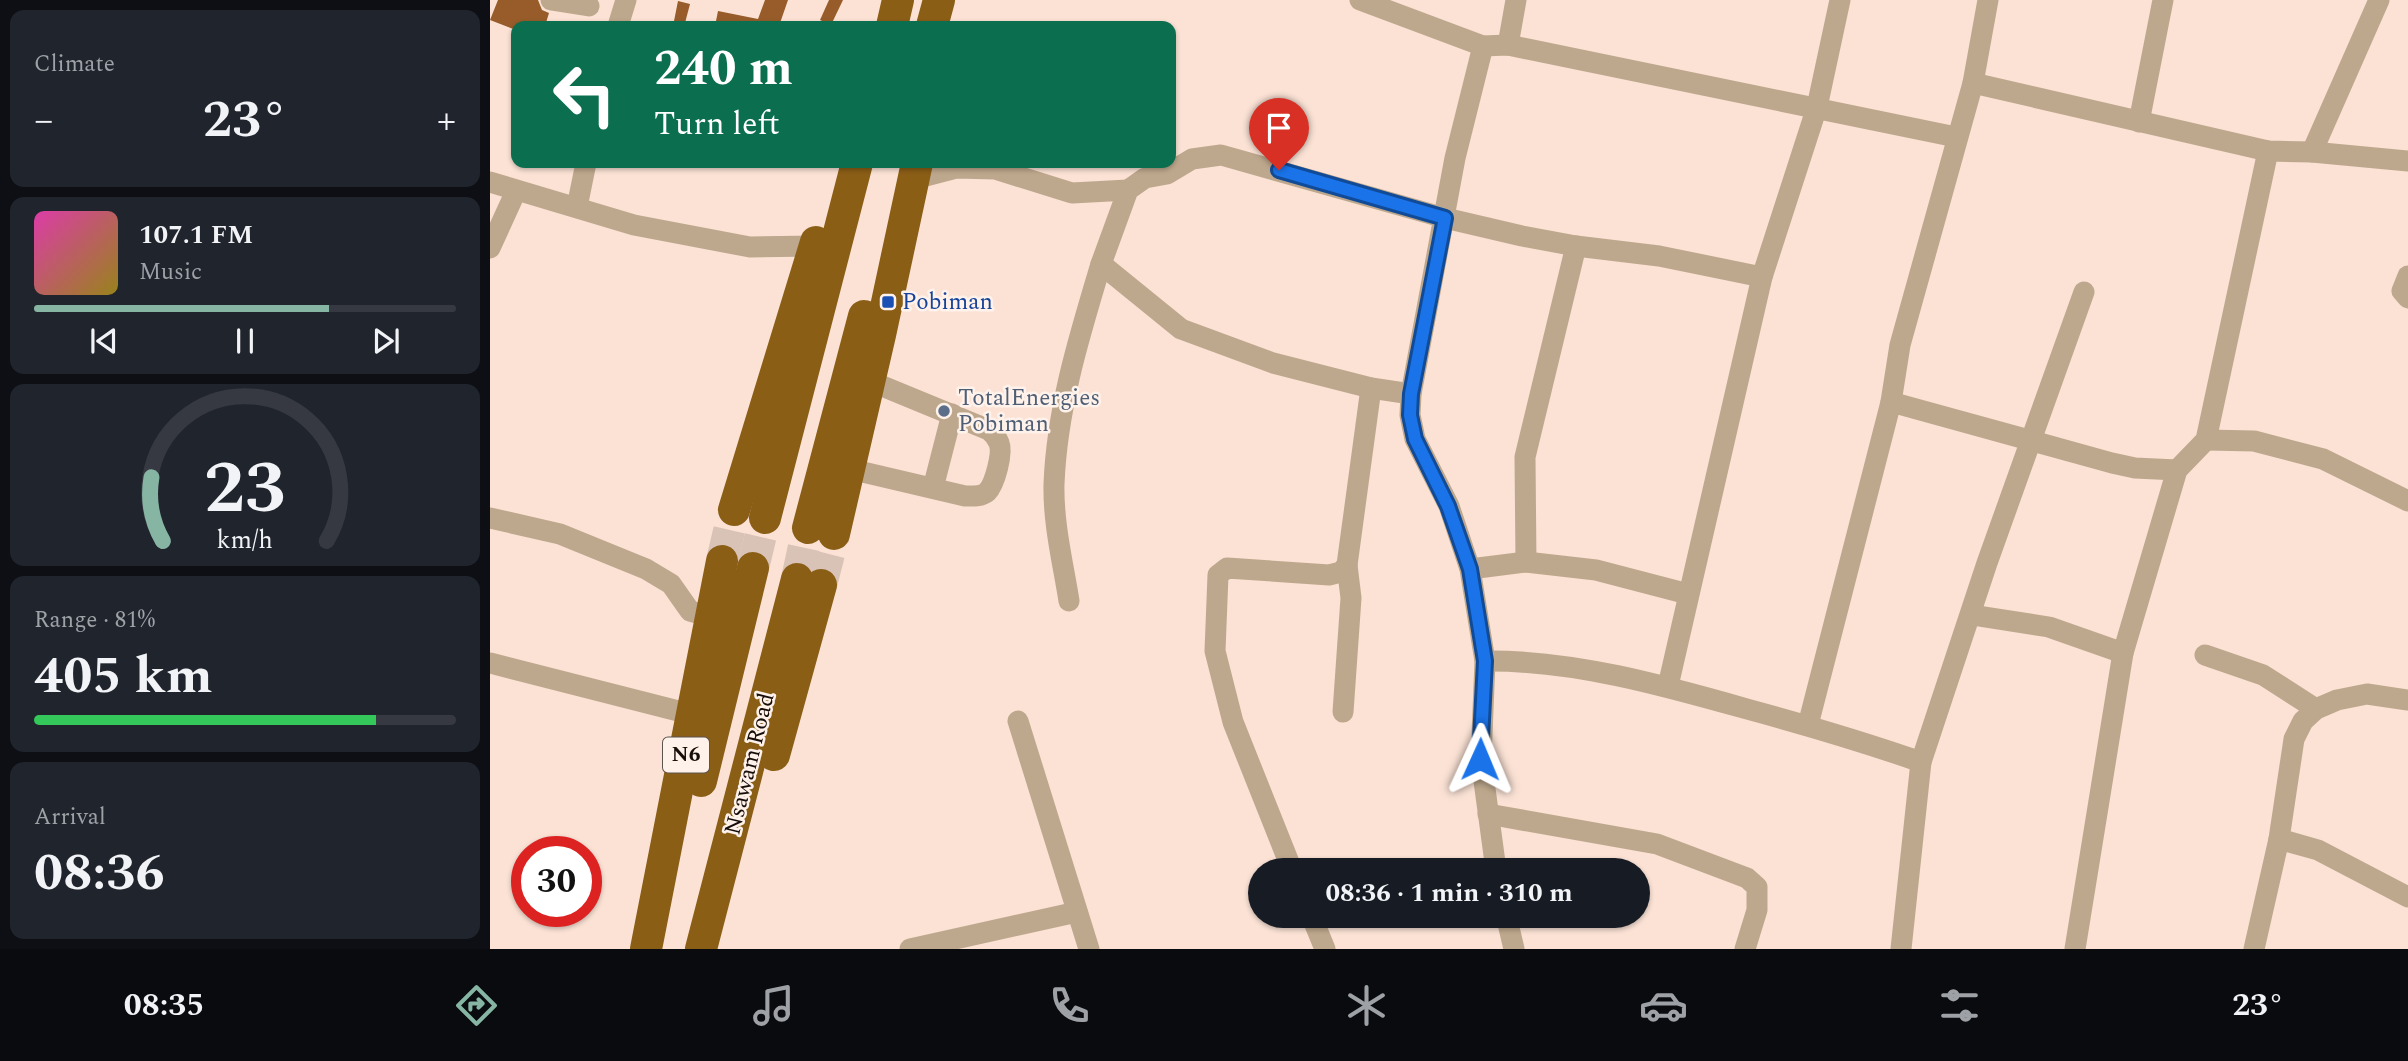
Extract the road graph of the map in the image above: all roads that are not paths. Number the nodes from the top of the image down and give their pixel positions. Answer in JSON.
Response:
{"nodes":[{"id":1,"x":551,"y":0,"type":"edge"},
{"id":2,"x":626,"y":0,"type":"edge"},
{"id":3,"x":941,"y":0,"type":"edge"},
{"id":4,"x":1360,"y":0,"type":"edge"},
{"id":5,"x":1516,"y":0,"type":"edge"},
{"id":6,"x":1840,"y":0,"type":"edge"},
{"id":7,"x":1988,"y":0,"type":"edge"},
{"id":8,"x":2163,"y":0,"type":"edge"},
{"id":9,"x":2379,"y":0,"type":"edge"},
{"id":10,"x":589,"y":6,"type":"dead end"},
{"id":11,"x":620,"y":21,"type":"edge"},
{"id":12,"x":934,"y":21,"type":"edge"},
{"id":13,"x":939,"y":21,"type":"edge"},
{"id":14,"x":1508,"y":45,"type":"junction"},
{"id":15,"x":1483,"y":46,"type":"junction"},
{"id":16,"x":1973,"y":83,"type":"junction"},
{"id":17,"x":1817,"y":107,"type":"junction"},
{"id":18,"x":2139,"y":122,"type":"junction"},
{"id":19,"x":1956,"y":137,"type":"junction"},
{"id":20,"x":2268,"y":151,"type":"junction"},
{"id":21,"x":2312,"y":152,"type":"junction"},
{"id":22,"x":2408,"y":162,"type":"edge"},
{"id":23,"x":585,"y":168,"type":"edge"},
{"id":24,"x":837,"y":168,"type":"edge"},
{"id":25,"x":856,"y":168,"type":"edge"},
{"id":26,"x":910,"y":168,"type":"edge"},
{"id":27,"x":970,"y":168,"type":"edge"},
{"id":28,"x":1003,"y":168,"type":"edge"},
{"id":29,"x":490,"y":182,"type":"edge"},
{"id":30,"x":1128,"y":190,"type":"junction"},
{"id":31,"x":516,"y":191,"type":"junction"},
{"id":32,"x":577,"y":208,"type":"junction"},
{"id":33,"x":1445,"y":218,"type":"junction"},
{"id":34,"x":815,"y":246,"type":"junction"},
{"id":35,"x":1576,"y":246,"type":"junction"},
{"id":36,"x":490,"y":248,"type":"edge"},
{"id":37,"x":1101,"y":264,"type":"junction"},
{"id":38,"x":2408,"y":275,"type":"edge"},
{"id":39,"x":1762,"y":277,"type":"junction"},
{"id":40,"x":2084,"y":292,"type":"dead end"},
{"id":41,"x":2408,"y":298,"type":"edge"},
{"id":42,"x":870,"y":381,"type":"junction"},
{"id":43,"x":1371,"y":388,"type":"junction"},
{"id":44,"x":1411,"y":394,"type":"junction"},
{"id":45,"x":1891,"y":402,"type":"junction"},
{"id":46,"x":952,"y":414,"type":"junction"},
{"id":47,"x":2031,"y":440,"type":"junction"},
{"id":48,"x":2206,"y":440,"type":"junction"},
{"id":49,"x":850,"y":469,"type":"junction"},
{"id":50,"x":2177,"y":470,"type":"junction"},
{"id":51,"x":933,"y":488,"type":"junction"},
{"id":52,"x":2408,"y":501,"type":"edge"},
{"id":53,"x":734,"y":510,"type":"tunnel mouth"},
{"id":54,"x":490,"y":518,"type":"edge"},
{"id":55,"x":765,"y":518,"type":"tunnel mouth"},
{"id":56,"x":722,"y":561,"type":"tunnel mouth"},
{"id":57,"x":1526,"y":562,"type":"junction"},
{"id":58,"x":1347,"y":565,"type":"junction"},
{"id":59,"x":753,"y":569,"type":"tunnel mouth"},
{"id":60,"x":1470,"y":569,"type":"junction"},
{"id":61,"x":1688,"y":594,"type":"junction"},
{"id":62,"x":1069,"y":601,"type":"dead end"},
{"id":63,"x":1972,"y":615,"type":"junction"},
{"id":64,"x":712,"y":617,"type":"junction"},
{"id":65,"x":2123,"y":653,"type":"junction"},
{"id":66,"x":2205,"y":655,"type":"dead end"},
{"id":67,"x":1485,"y":661,"type":"junction"},
{"id":68,"x":490,"y":663,"type":"edge"},
{"id":69,"x":1668,"y":686,"type":"junction"},
{"id":70,"x":2408,"y":700,"type":"edge"},
{"id":71,"x":2316,"y":709,"type":"junction"},
{"id":72,"x":1343,"y":712,"type":"dead end"},
{"id":73,"x":694,"y":715,"type":"junction"},
{"id":74,"x":1018,"y":721,"type":"dead end"},
{"id":75,"x":1808,"y":725,"type":"junction"},
{"id":76,"x":1921,"y":762,"type":"junction"},
{"id":77,"x":1488,"y":814,"type":"junction"},
{"id":78,"x":2279,"y":839,"type":"junction"},
{"id":79,"x":1287,"y":858,"type":"edge"},
{"id":80,"x":1494,"y":858,"type":"edge"},
{"id":81,"x":2408,"y":897,"type":"edge"},
{"id":82,"x":1077,"y":912,"type":"junction"},
{"id":83,"x":1316,"y":928,"type":"edge"},
{"id":84,"x":1509,"y":928,"type":"edge"},
{"id":85,"x":646,"y":949,"type":"edge"},
{"id":86,"x":661,"y":949,"type":"edge"},
{"id":87,"x":701,"y":949,"type":"edge"},
{"id":88,"x":721,"y":949,"type":"edge"},
{"id":89,"x":910,"y":949,"type":"edge"},
{"id":90,"x":1089,"y":949,"type":"edge"},
{"id":91,"x":1325,"y":949,"type":"edge"},
{"id":92,"x":1514,"y":949,"type":"edge"},
{"id":93,"x":1745,"y":949,"type":"edge"},
{"id":94,"x":1901,"y":949,"type":"edge"},
{"id":95,"x":2075,"y":949,"type":"edge"},
{"id":96,"x":2253,"y":949,"type":"edge"}],
"edges":[{"from":1,"to":10,"type":"street"},
{"from":2,"to":11,"type":"street"},
{"from":3,"to":12,"type":"highway"},
{"from":3,"to":13,"type":"highway"},
{"from":4,"to":15,"type":"street"},
{"from":5,"to":14,"type":"street"},
{"from":6,"to":17,"type":"street"},
{"from":7,"to":16,"type":"street"},
{"from":8,"to":18,"type":"street"},
{"from":9,"to":21,"type":"street"},
{"from":14,"to":15,"type":"street"},
{"from":14,"to":17,"type":"street"},
{"from":15,"to":33,"type":"street"},
{"from":16,"to":18,"type":"street"},
{"from":16,"to":19,"type":"street"},
{"from":17,"to":19,"type":"street"},
{"from":17,"to":39,"type":"street"},
{"from":18,"to":20,"type":"street"},
{"from":19,"to":45,"type":"street"},
{"from":20,"to":21,"type":"street"},
{"from":20,"to":48,"type":"street"},
{"from":21,"to":22,"type":"street"},
{"from":23,"to":32,"type":"street"},
{"from":24,"to":34,"type":"highway"},
{"from":25,"to":55,"type":"highway"},
{"from":26,"to":27,"type":"street"},
{"from":26,"to":42,"type":"highway"},
{"from":26,"to":49,"type":"highway"},
{"from":28,"to":30,"type":"street"},
{"from":29,"to":31,"type":"street"},
{"from":30,"to":33,"type":"street"},
{"from":30,"to":37,"type":"street"},
{"from":31,"to":32,"type":"street"},
{"from":31,"to":36,"type":"street"},
{"from":32,"to":34,"type":"street"},
{"from":33,"to":35,"type":"street"},
{"from":33,"to":44,"type":"street"},
{"from":34,"to":53,"type":"highway"},
{"from":35,"to":39,"type":"street"},
{"from":35,"to":57,"type":"street"},
{"from":37,"to":43,"type":"street"},
{"from":37,"to":62,"type":"street"},
{"from":38,"to":41,"type":"street"},
{"from":39,"to":61,"type":"street"},
{"from":40,"to":47,"type":"street"},
{"from":42,"to":46,"type":"street"},
{"from":42,"to":49,"type":"highway"},
{"from":43,"to":44,"type":"street"},
{"from":43,"to":58,"type":"street"},
{"from":44,"to":60,"type":"street"},
{"from":45,"to":47,"type":"street"},
{"from":45,"to":75,"type":"street"},
{"from":46,"to":51,"type":"street"},
{"from":46,"to":51,"type":"street"},
{"from":47,"to":50,"type":"street"},
{"from":47,"to":63,"type":"street"},
{"from":48,"to":50,"type":"street"},
{"from":48,"to":52,"type":"street"},
{"from":49,"to":51,"type":"street"},
{"from":50,"to":65,"type":"street"},
{"from":54,"to":64,"type":"street"},
{"from":56,"to":64,"type":"highway","number":"N6"},
{"from":57,"to":60,"type":"street"},
{"from":57,"to":61,"type":"street"},
{"from":58,"to":72,"type":"street"},
{"from":58,"to":79,"type":"street"},
{"from":59,"to":86,"type":"highway","name":"Nsawam Road","number":"N6"},
{"from":60,"to":67,"type":"street"},
{"from":61,"to":69,"type":"street"},
{"from":63,"to":65,"type":"street"},
{"from":63,"to":76,"type":"street"},
{"from":64,"to":73,"type":"highway","number":"N6"},
{"from":65,"to":95,"type":"street"},
{"from":66,"to":71,"type":"street"},
{"from":67,"to":69,"type":"street"},
{"from":67,"to":77,"type":"street"},
{"from":68,"to":73,"type":"street"},
{"from":69,"to":75,"type":"street"},
{"from":70,"to":71,"type":"street"},
{"from":71,"to":78,"type":"street"},
{"from":73,"to":85,"type":"highway","number":"N6"},
{"from":74,"to":82,"type":"street"},
{"from":75,"to":76,"type":"street"},
{"from":76,"to":94,"type":"street"},
{"from":77,"to":80,"type":"street"},
{"from":77,"to":93,"type":"street"},
{"from":78,"to":81,"type":"street"},
{"from":78,"to":96,"type":"street"},
{"from":82,"to":89,"type":"street"},
{"from":82,"to":90,"type":"street"},
{"from":83,"to":91,"type":"street"},
{"from":84,"to":92,"type":"street"},
{"from":87,"to":88,"type":"highway","name":"Nsawam Road"}]}
